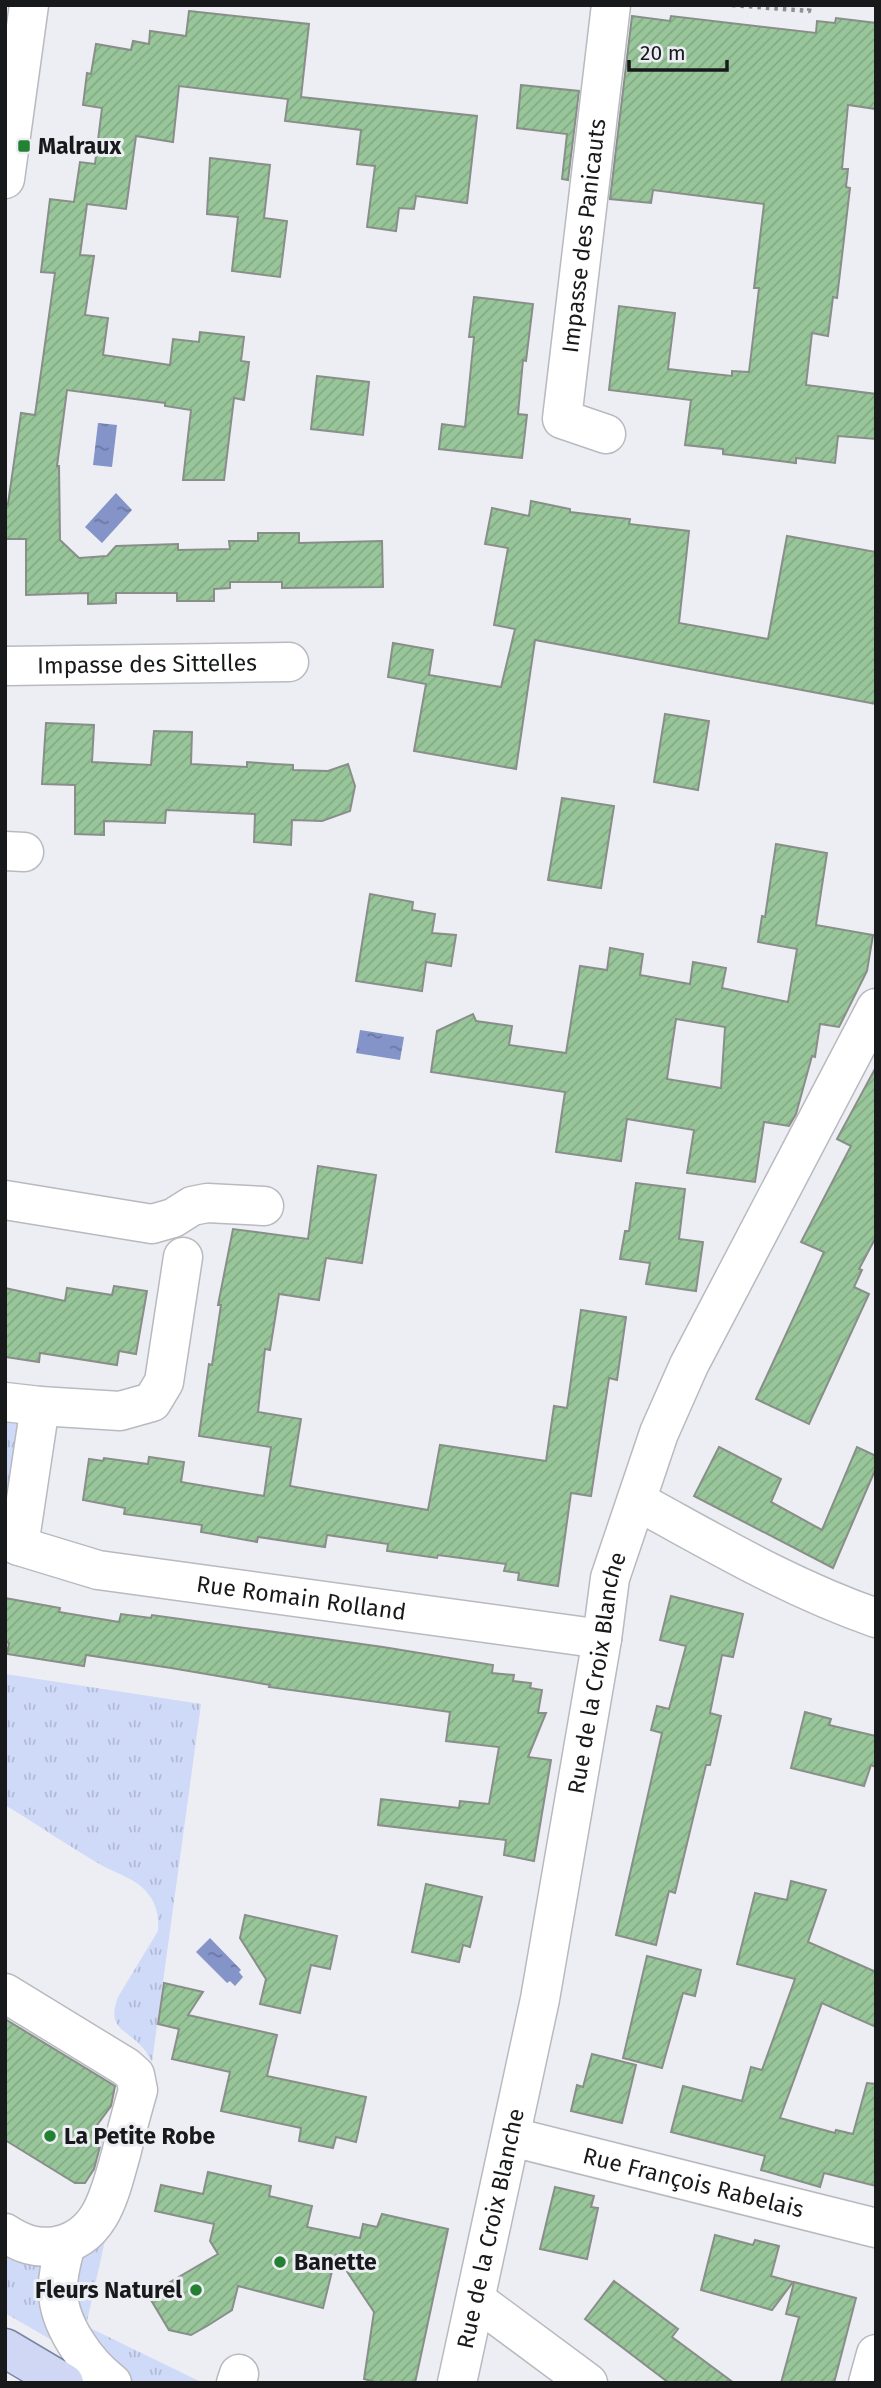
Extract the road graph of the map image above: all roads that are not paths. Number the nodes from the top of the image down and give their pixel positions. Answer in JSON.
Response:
{"nodes":[{"id":1,"x":29,"y":5,"type":"edge"},
{"id":2,"x":611,"y":5,"type":"edge"},
{"id":3,"x":5,"y":179,"type":"edge"},
{"id":4,"x":606,"y":434,"type":"dead end"},
{"id":5,"x":289,"y":662,"type":"dead end"},
{"id":6,"x":5,"y":666,"type":"edge"},
{"id":7,"x":876,"y":1007,"type":"edge"},
{"id":8,"x":5,"y":1200,"type":"edge"},
{"id":9,"x":264,"y":1206,"type":"dead end"},
{"id":10,"x":183,"y":1257,"type":"dead end"},
{"id":11,"x":23,"y":1404,"type":"edge"},
{"id":12,"x":637,"y":1501,"type":"junction"},
{"id":13,"x":12,"y":1543,"type":"edge"},
{"id":14,"x":876,"y":1618,"type":"edge"},
{"id":15,"x":602,"y":1639,"type":"junction"},
{"id":16,"x":5,"y":1993,"type":"edge"},
{"id":17,"x":512,"y":2137,"type":"junction"},
{"id":18,"x":876,"y":2228,"type":"edge"},
{"id":19,"x":5,"y":2233,"type":"edge"},
{"id":20,"x":66,"y":2244,"type":"junction"},
{"id":21,"x":476,"y":2300,"type":"junction"},
{"id":22,"x":5,"y":2348,"type":"edge"},
{"id":23,"x":876,"y":2354,"type":"edge"},
{"id":24,"x":64,"y":2383,"type":"edge"},
{"id":25,"x":112,"y":2383,"type":"edge"},
{"id":26,"x":457,"y":2383,"type":"edge"},
{"id":27,"x":588,"y":2383,"type":"edge"},
{"id":28,"x":868,"y":2383,"type":"edge"}],
"edges":[{"from":1,"to":3,"type":"street"},
{"from":2,"to":4,"type":"street","name":"Impasse des Panicauts"},
{"from":5,"to":6,"type":"street","name":"Impasse des Sittelles"},
{"from":7,"to":12,"type":"street","name":"Rue de la Croix Blanche"},
{"from":8,"to":9,"type":"street"},
{"from":10,"to":11,"type":"street"},
{"from":11,"to":13,"type":"street"},
{"from":12,"to":14,"type":"street"},
{"from":12,"to":15,"type":"street","name":"Rue de la Croix Blanche"},
{"from":13,"to":15,"type":"street","name":"Rue Romain Rolland"},
{"from":15,"to":17,"type":"street","name":"Rue de la Croix Blanche"},
{"from":16,"to":20,"type":"street"},
{"from":17,"to":18,"type":"street","name":"Rue François Rabelais"},
{"from":17,"to":21,"type":"street","name":"Rue de la Croix Blanche"},
{"from":19,"to":20,"type":"street"},
{"from":20,"to":25,"type":"street"},
{"from":21,"to":26,"type":"street","name":"Rue de la Croix Blanche"},
{"from":21,"to":27,"type":"street"},
{"from":22,"to":24,"type":"main road"},
{"from":23,"to":28,"type":"street"}]}
